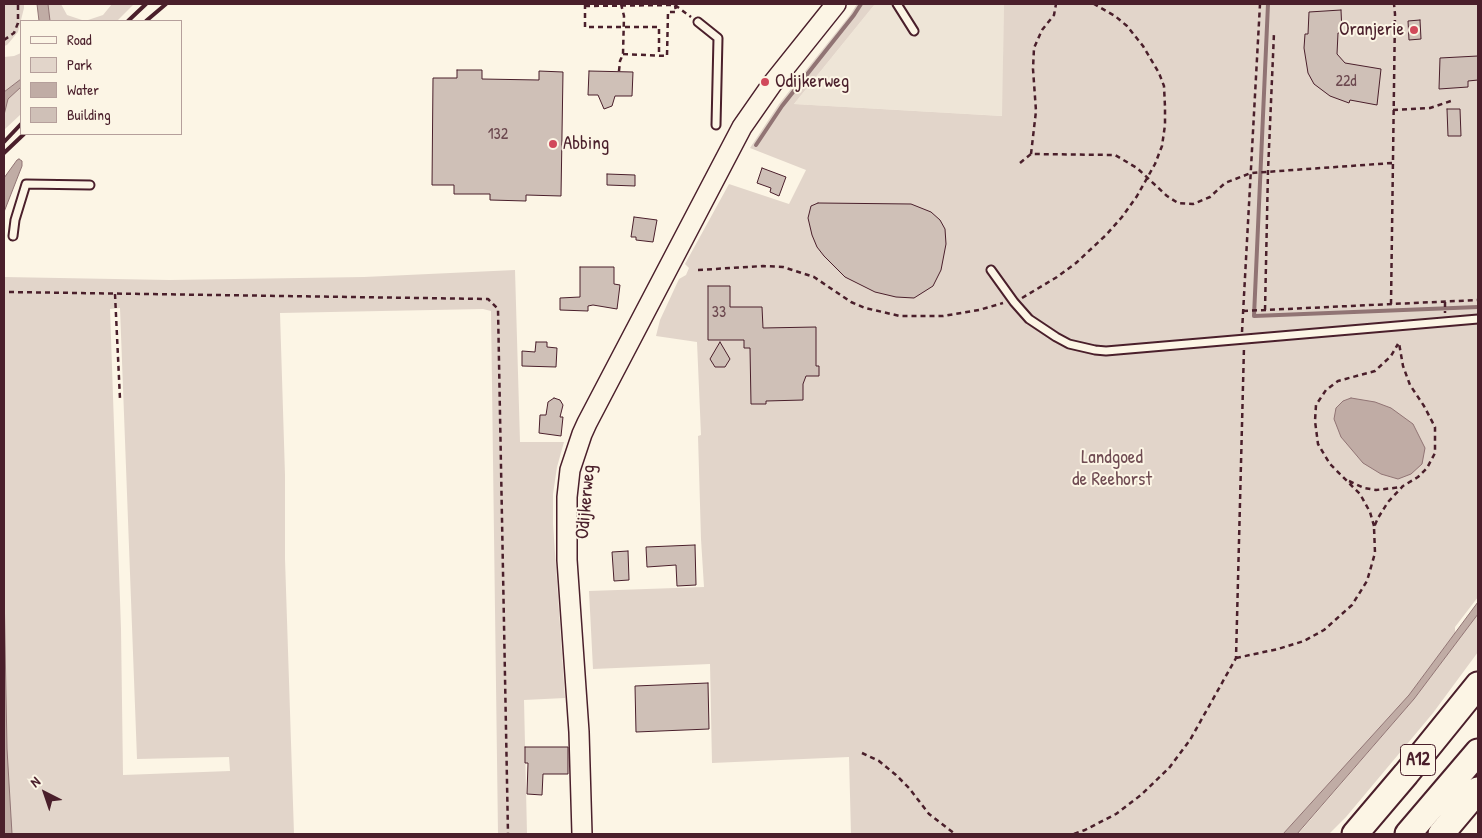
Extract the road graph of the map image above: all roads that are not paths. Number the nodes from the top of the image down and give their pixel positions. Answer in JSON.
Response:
{"nodes":[{"id":1,"x":836,"y":4,"type":"edge"},
{"id":2,"x":897,"y":4,"type":"edge"},
{"id":3,"x":698,"y":22,"type":"road end"},
{"id":4,"x":914,"y":31,"type":"dead end"},
{"id":5,"x":716,"y":125,"type":"dead end"},
{"id":6,"x":90,"y":185,"type":"dead end"},
{"id":7,"x":13,"y":236,"type":"dead end"},
{"id":8,"x":991,"y":270,"type":"dead end"},
{"id":9,"x":1478,"y":319,"type":"edge"},
{"id":10,"x":1478,"y":685,"type":"edge"},
{"id":11,"x":1478,"y":752,"type":"edge"},
{"id":12,"x":1478,"y":790,"type":"edge"},
{"id":13,"x":582,"y":834,"type":"edge"},
{"id":14,"x":1355,"y":834,"type":"edge"},
{"id":15,"x":1408,"y":834,"type":"edge"},
{"id":16,"x":1441,"y":834,"type":"edge"}],
"edges":[{"from":1,"to":13,"type":"street","name":"Odijkerweg"},
{"from":2,"to":4,"type":"lane"},
{"from":3,"to":5,"type":"lane"},
{"from":6,"to":7,"type":"lane"},
{"from":8,"to":9,"type":"lane"},
{"from":10,"to":14,"type":"highway","number":"A12"},
{"from":11,"to":15,"type":"highway","number":"A12"},
{"from":12,"to":16,"type":"highway"}]}
